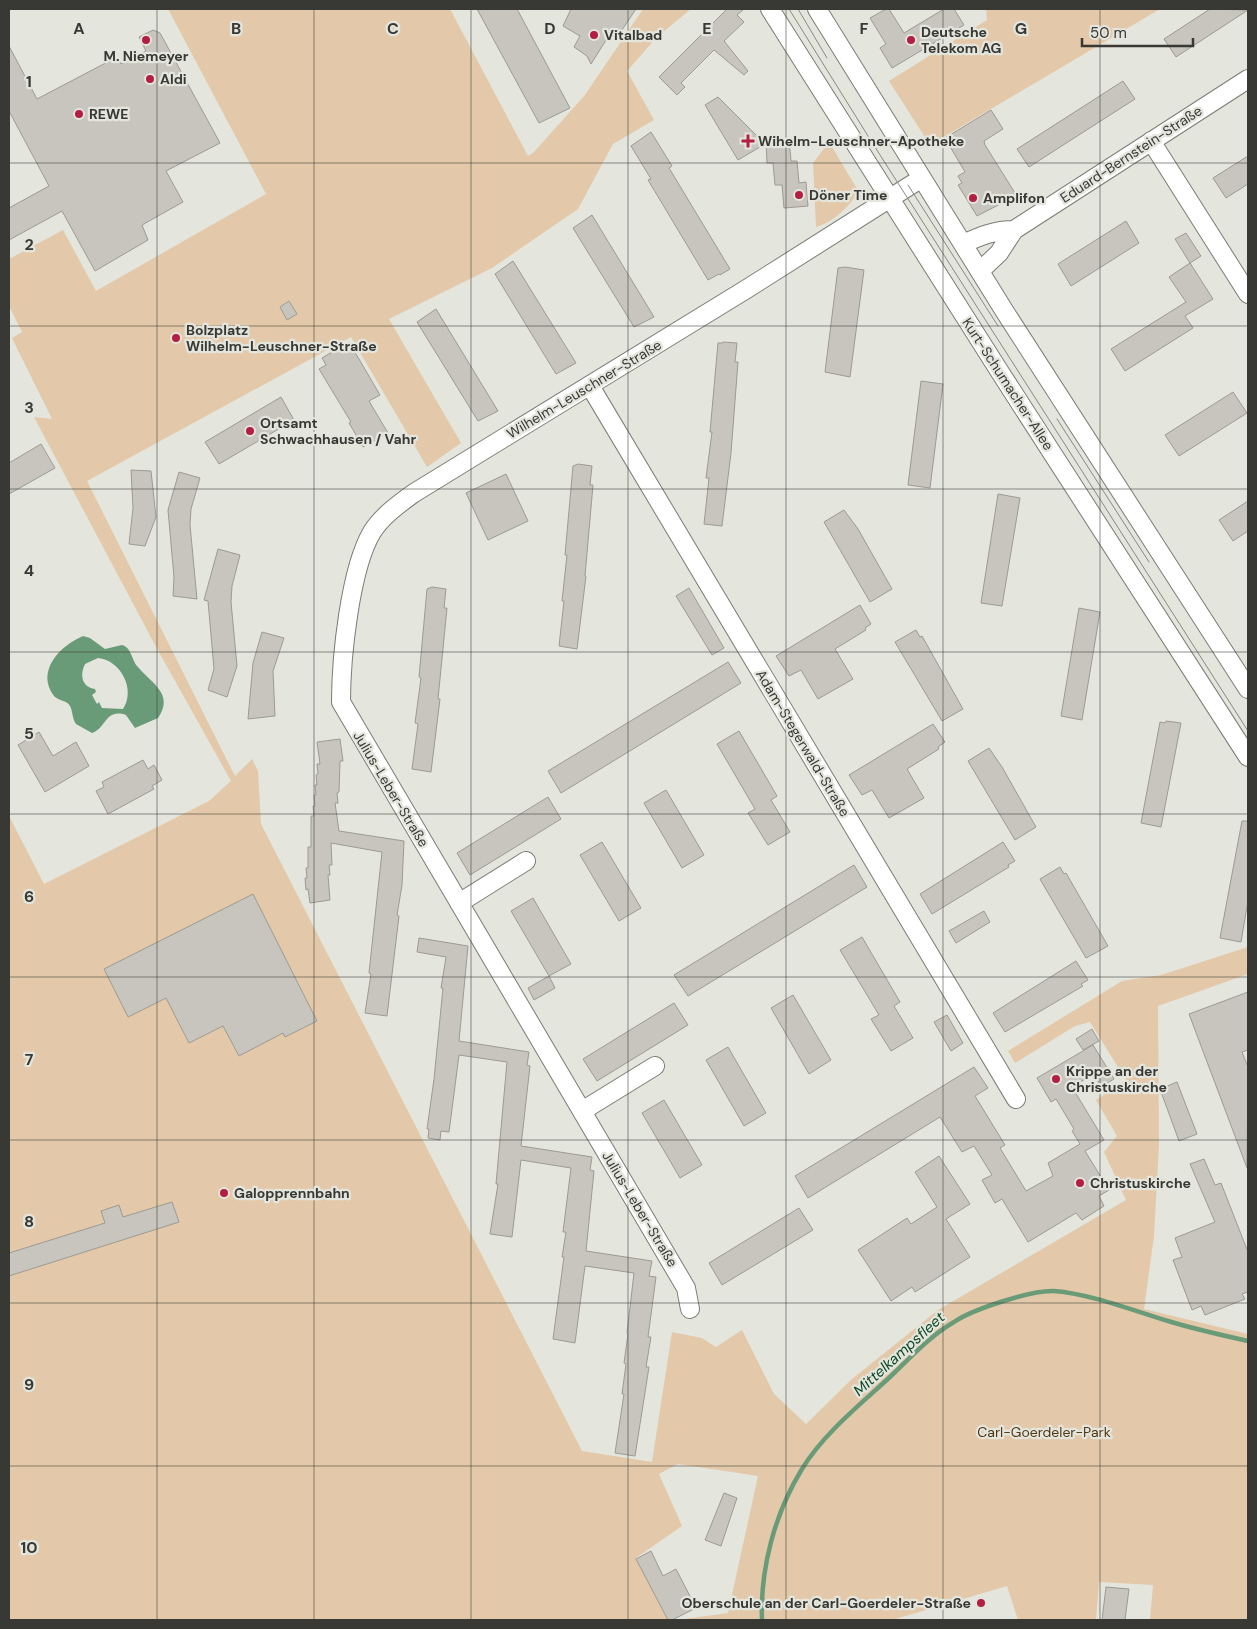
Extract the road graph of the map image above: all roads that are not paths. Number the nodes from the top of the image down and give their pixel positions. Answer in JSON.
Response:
{"nodes":[{"id":1,"x":770,"y":9,"type":"edge"},
{"id":2,"x":818,"y":9,"type":"edge"},
{"id":3,"x":1248,"y":79,"type":"edge"},
{"id":4,"x":1151,"y":141,"type":"junction"},
{"id":5,"x":922,"y":178,"type":"junction"},
{"id":6,"x":891,"y":199,"type":"junction"},
{"id":7,"x":1014,"y":230,"type":"junction"},
{"id":8,"x":963,"y":244,"type":"junction"},
{"id":9,"x":980,"y":271,"type":"junction"},
{"id":10,"x":1248,"y":294,"type":"edge"},
{"id":11,"x":590,"y":386,"type":"junction"},
{"id":12,"x":341,"y":670,"type":"joint"},
{"id":13,"x":1248,"y":689,"type":"edge"},
{"id":14,"x":1248,"y":757,"type":"edge"},
{"id":15,"x":526,"y":861,"type":"dead end"},
{"id":16,"x":460,"y":903,"type":"junction"},
{"id":17,"x":655,"y":1066,"type":"dead end"},
{"id":18,"x":1016,"y":1099,"type":"dead end"},
{"id":19,"x":582,"y":1111,"type":"junction"},
{"id":20,"x":690,"y":1310,"type":"dead end"}],
"edges":[{"from":1,"to":6,"type":"street","name":"Kurt-Schumacher-Allee"},
{"from":2,"to":5,"type":"street"},
{"from":3,"to":4,"type":"street","name":"Eduard-Bernstein-Straße"},
{"from":4,"to":7,"type":"street","name":"Eduard-Bernstein-Straße"},
{"from":4,"to":10,"type":"street"},
{"from":5,"to":6,"type":"street","name":"Wilhelm-Leuschner-Straße"},
{"from":5,"to":8,"type":"street"},
{"from":6,"to":11,"type":"street","name":"Wilhelm-Leuschner-Straße"},
{"from":6,"to":14,"type":"street","name":"Kurt-Schumacher-Allee"},
{"from":7,"to":8,"type":"street","name":"Eduard-Bernstein-Straße"},
{"from":7,"to":9,"type":"street","name":"Eduard-Bernstein-Straße"},
{"from":8,"to":9,"type":"street"},
{"from":9,"to":13,"type":"street"},
{"from":11,"to":12,"type":"street","name":"Wilhelm-Leuschner-Straße"},
{"from":11,"to":18,"type":"street","name":"Adam-Stegerwald-Straße"},
{"from":12,"to":16,"type":"street","name":"Julius-Leber-Straße"},
{"from":15,"to":16,"type":"street"},
{"from":16,"to":19,"type":"street","name":"Julius-Leber-Straße"},
{"from":17,"to":19,"type":"street"},
{"from":19,"to":20,"type":"street","name":"Julius-Leber-Straße"}]}
